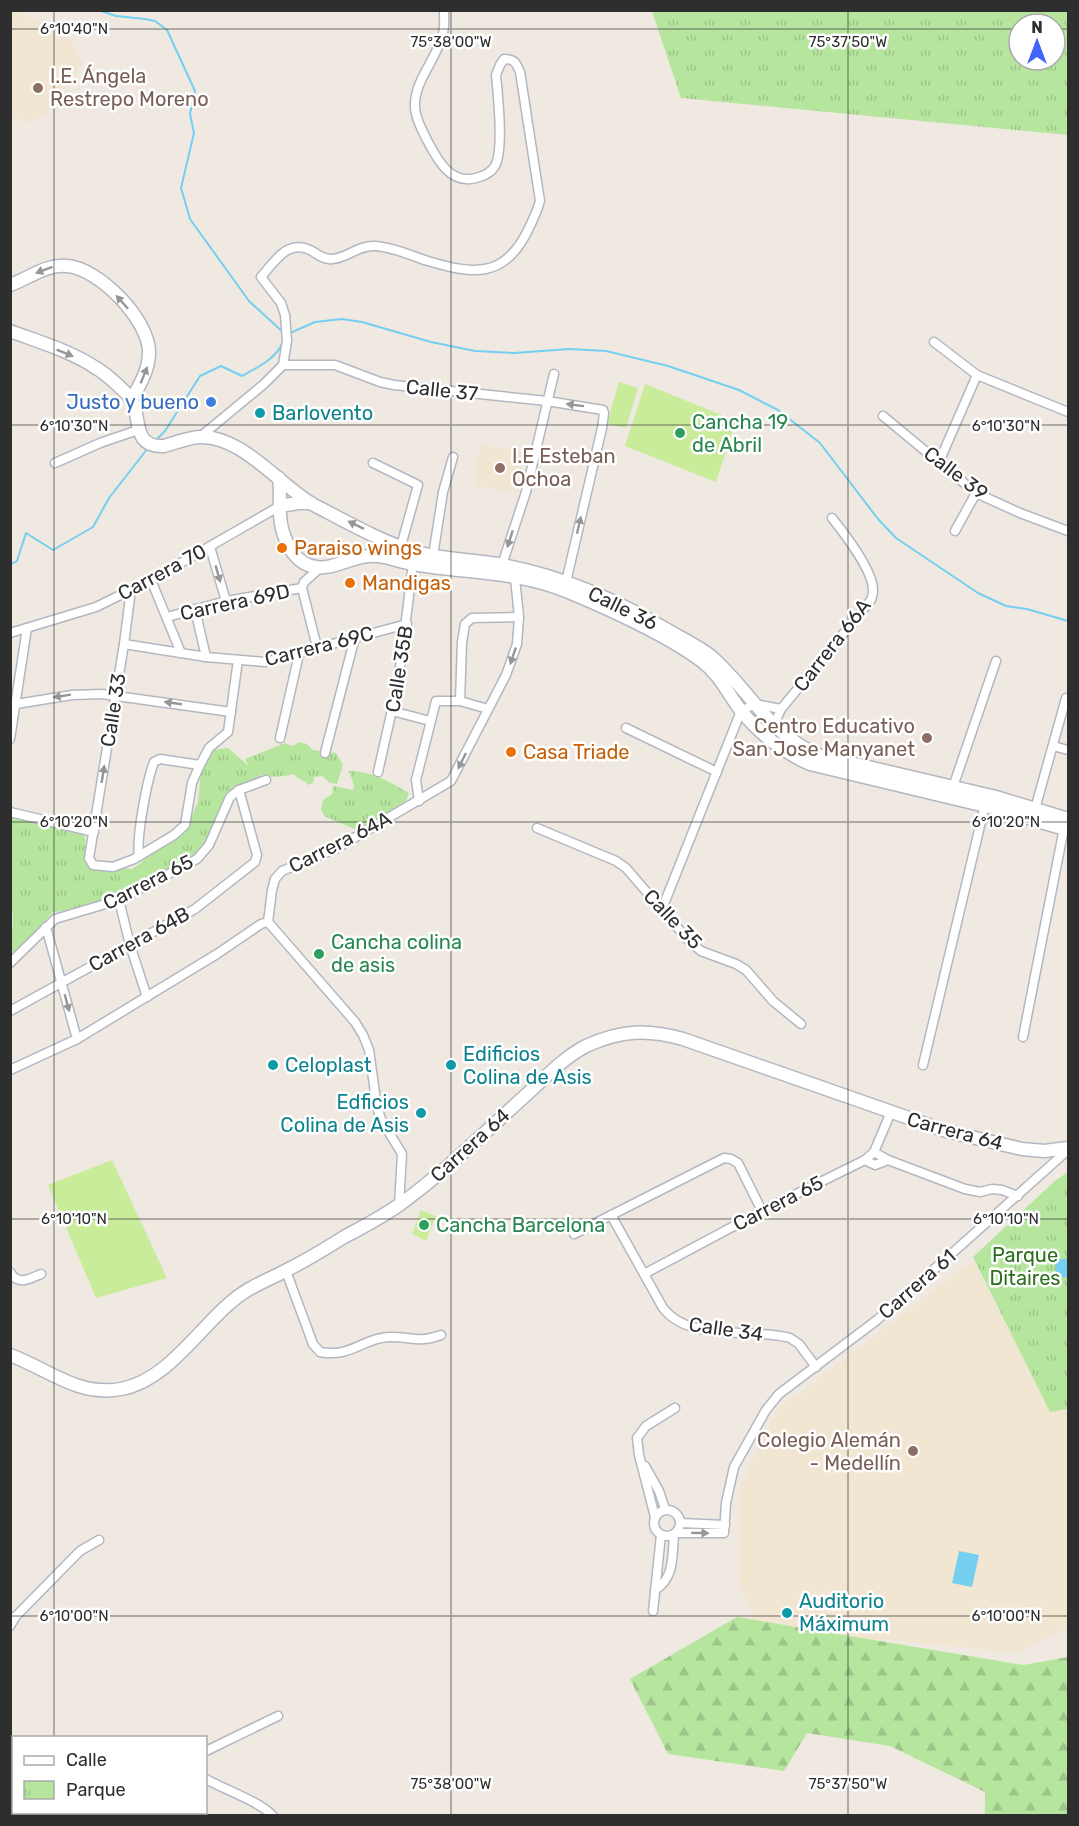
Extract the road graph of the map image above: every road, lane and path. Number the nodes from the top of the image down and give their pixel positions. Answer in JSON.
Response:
{"nodes":[{"id":1,"x":444,"y":10,"type":"edge"},
{"id":2,"x":10,"y":285,"type":"edge"},
{"id":3,"x":10,"y":331,"type":"edge"},
{"id":4,"x":934,"y":342,"type":"dead end"},
{"id":5,"x":283,"y":365,"type":"junction"},
{"id":6,"x":554,"y":374,"type":"dead end"},
{"id":7,"x":977,"y":375,"type":"junction"},
{"id":8,"x":132,"y":399,"type":"junction"},
{"id":9,"x":547,"y":401,"type":"junction"},
{"id":10,"x":1068,"y":412,"type":"edge"},
{"id":11,"x":883,"y":416,"type":"dead end"},
{"id":12,"x":138,"y":429,"type":"junction"},
{"id":13,"x":200,"y":437,"type":"junction"},
{"id":14,"x":453,"y":457,"type":"dead end"},
{"id":15,"x":939,"y":462,"type":"junction"},
{"id":16,"x":55,"y":463,"type":"dead end"},
{"id":17,"x":373,"y":463,"type":"dead end"},
{"id":18,"x":279,"y":478,"type":"junction"},
{"id":19,"x":976,"y":493,"type":"junction"},
{"id":20,"x":311,"y":503,"type":"junction"},
{"id":21,"x":280,"y":512,"type":"junction"},
{"id":22,"x":832,"y":518,"type":"dead end"},
{"id":23,"x":1068,"y":530,"type":"edge"},
{"id":24,"x":955,"y":531,"type":"dead end"},
{"id":25,"x":378,"y":537,"type":"junction"},
{"id":26,"x":400,"y":546,"type":"junction"},
{"id":27,"x":210,"y":547,"type":"junction"},
{"id":28,"x":369,"y":556,"type":"junction"},
{"id":29,"x":433,"y":556,"type":"junction"},
{"id":30,"x":413,"y":564,"type":"junction"},
{"id":31,"x":502,"y":565,"type":"junction"},
{"id":32,"x":320,"y":568,"type":"junction"},
{"id":33,"x":515,"y":578,"type":"junction"},
{"id":34,"x":151,"y":580,"type":"junction"},
{"id":35,"x":566,"y":582,"type":"junction"},
{"id":36,"x":302,"y":588,"type":"junction"},
{"id":37,"x":131,"y":589,"type":"junction"},
{"id":38,"x":226,"y":601,"type":"junction"},
{"id":39,"x":195,"y":609,"type":"junction"},
{"id":40,"x":167,"y":617,"type":"junction"},
{"id":41,"x":519,"y":618,"type":"junction"},
{"id":42,"x":406,"y":624,"type":"junction"},
{"id":43,"x":27,"y":628,"type":"junction"},
{"id":44,"x":10,"y":633,"type":"edge"},
{"id":45,"x":355,"y":637,"type":"junction"},
{"id":46,"x":124,"y":644,"type":"junction"},
{"id":47,"x":317,"y":647,"type":"junction"},
{"id":48,"x":181,"y":653,"type":"junction"},
{"id":49,"x":299,"y":654,"type":"junction"},
{"id":50,"x":206,"y":657,"type":"junction"},
{"id":51,"x":238,"y":660,"type":"junction"},
{"id":52,"x":996,"y":661,"type":"dead end"},
{"id":53,"x":115,"y":695,"type":"junction"},
{"id":54,"x":1066,"y":698,"type":"dead end"},
{"id":55,"x":460,"y":701,"type":"junction"},
{"id":56,"x":13,"y":704,"type":"edge"},
{"id":57,"x":754,"y":704,"type":"junction"},
{"id":58,"x":488,"y":709,"type":"junction"},
{"id":59,"x":781,"y":709,"type":"junction"},
{"id":60,"x":392,"y":711,"type":"junction"},
{"id":61,"x":741,"y":711,"type":"junction"},
{"id":62,"x":231,"y":712,"type":"junction"},
{"id":63,"x":430,"y":721,"type":"junction"},
{"id":64,"x":774,"y":725,"type":"junction"},
{"id":65,"x":626,"y":728,"type":"dead end"},
{"id":66,"x":10,"y":738,"type":"edge"},
{"id":67,"x":280,"y":738,"type":"dead end"},
{"id":68,"x":1053,"y":746,"type":"junction"},
{"id":69,"x":1068,"y":750,"type":"edge"},
{"id":70,"x":325,"y":753,"type":"dead end"},
{"id":71,"x":200,"y":765,"type":"junction"},
{"id":72,"x":378,"y":772,"type":"dead end"},
{"id":73,"x":717,"y":772,"type":"junction"},
{"id":74,"x":266,"y":780,"type":"dead end"},
{"id":75,"x":953,"y":787,"type":"junction"},
{"id":76,"x":239,"y":790,"type":"junction"},
{"id":77,"x":419,"y":801,"type":"junction"},
{"id":78,"x":985,"y":806,"type":"junction"},
{"id":79,"x":1035,"y":809,"type":"junction"},
{"id":80,"x":10,"y":812,"type":"edge"},
{"id":81,"x":1067,"y":826,"type":"edge"},
{"id":82,"x":537,"y":828,"type":"dead end"},
{"id":83,"x":93,"y":832,"type":"junction"},
{"id":84,"x":139,"y":856,"type":"junction"},
{"id":85,"x":119,"y":900,"type":"junction"},
{"id":86,"x":662,"y":909,"type":"junction"},
{"id":87,"x":268,"y":922,"type":"junction"},
{"id":88,"x":46,"y":927,"type":"junction"},
{"id":89,"x":130,"y":945,"type":"junction"},
{"id":90,"x":10,"y":963,"type":"edge"},
{"id":91,"x":61,"y":982,"type":"junction"},
{"id":92,"x":147,"y":997,"type":"junction"},
{"id":93,"x":10,"y":1011,"type":"edge"},
{"id":94,"x":801,"y":1024,"type":"dead end"},
{"id":95,"x":1023,"y":1037,"type":"dead end"},
{"id":96,"x":77,"y":1039,"type":"junction"},
{"id":97,"x":923,"y":1065,"type":"dead end"},
{"id":98,"x":10,"y":1070,"type":"edge"},
{"id":99,"x":891,"y":1112,"type":"junction"},
{"id":100,"x":1068,"y":1149,"type":"edge"},
{"id":101,"x":874,"y":1152,"type":"junction"},
{"id":102,"x":865,"y":1160,"type":"junction"},
{"id":103,"x":888,"y":1160,"type":"junction"},
{"id":104,"x":1018,"y":1196,"type":"junction"},
{"id":105,"x":399,"y":1204,"type":"junction"},
{"id":106,"x":762,"y":1211,"type":"junction"},
{"id":107,"x":611,"y":1215,"type":"junction"},
{"id":108,"x":574,"y":1234,"type":"dead end"},
{"id":109,"x":10,"y":1272,"type":"edge"},
{"id":110,"x":41,"y":1274,"type":"dead end"},
{"id":111,"x":644,"y":1274,"type":"junction"},
{"id":112,"x":288,"y":1277,"type":"junction"},
{"id":113,"x":441,"y":1335,"type":"dead end"},
{"id":114,"x":10,"y":1355,"type":"edge"},
{"id":115,"x":816,"y":1367,"type":"junction"},
{"id":116,"x":675,"y":1408,"type":"dead end"},
{"id":117,"x":639,"y":1455,"type":"junction"},
{"id":118,"x":662,"y":1498,"type":"junction"},
{"id":119,"x":651,"y":1502,"type":"junction"},
{"id":120,"x":665,"y":1509,"type":"junction"},
{"id":121,"x":655,"y":1517,"type":"junction"},
{"id":122,"x":681,"y":1523,"type":"junction"},
{"id":123,"x":725,"y":1529,"type":"junction"},
{"id":124,"x":674,"y":1537,"type":"junction"},
{"id":125,"x":661,"y":1539,"type":"junction"},
{"id":126,"x":99,"y":1540,"type":"dead end"},
{"id":127,"x":655,"y":1590,"type":"junction"},
{"id":128,"x":653,"y":1611,"type":"dead end"},
{"id":129,"x":10,"y":1626,"type":"edge"},
{"id":130,"x":278,"y":1716,"type":"dead end"},
{"id":131,"x":207,"y":1750,"type":"edge"},
{"id":132,"x":207,"y":1780,"type":"edge"},
{"id":133,"x":273,"y":1815,"type":"edge"}],
"edges":[{"from":1,"to":5,"type":"street"},
{"from":8,"to":2,"type":"main road","one_way":true},
{"from":3,"to":8,"type":"main road","one_way":true},
{"from":4,"to":7,"type":"street"},
{"from":5,"to":9,"type":"street","name":"Calle 37"},
{"from":5,"to":13,"type":"street"},
{"from":6,"to":9,"type":"street"},
{"from":7,"to":10,"type":"street"},
{"from":7,"to":15,"type":"street"},
{"from":8,"to":12,"type":"main road"},
{"from":9,"to":31,"type":"street","one_way":true},
{"from":35,"to":9,"type":"street","name":"Calle 37","one_way":true},
{"from":11,"to":15,"type":"street","name":"Calle 39"},
{"from":12,"to":13,"type":"main road","name":"Calle 36"},
{"from":12,"to":16,"type":"street"},
{"from":13,"to":18,"type":"main road","name":"Calle 36"},
{"from":14,"to":29,"type":"street"},
{"from":15,"to":19,"type":"street","name":"Calle 39"},
{"from":17,"to":26,"type":"street"},
{"from":18,"to":20,"type":"main road","name":"Calle 36"},
{"from":18,"to":21,"type":"main road"},
{"from":19,"to":23,"type":"street","name":"Calle 39"},
{"from":19,"to":24,"type":"street"},
{"from":20,"to":21,"type":"main road"},
{"from":25,"to":20,"type":"main road","name":"Calle 36","one_way":true},
{"from":21,"to":27,"type":"street","name":"Carrera 70"},
{"from":21,"to":32,"type":"main road"},
{"from":22,"to":59,"type":"street","name":"Carrera 66A"},
{"from":25,"to":26,"type":"main road","name":"Calle 36"},
{"from":25,"to":28,"type":"main road"},
{"from":26,"to":29,"type":"main road","name":"Calle 36"},
{"from":27,"to":34,"type":"street","name":"Carrera 70"},
{"from":27,"to":38,"type":"street","one_way":true},
{"from":28,"to":30,"type":"main road","name":"Calle 36"},
{"from":28,"to":32,"type":"main road"},
{"from":29,"to":31,"type":"main road","name":"Calle 36"},
{"from":30,"to":33,"type":"main road","name":"Calle 36"},
{"from":30,"to":42,"type":"street","name":"Calle 35B"},
{"from":31,"to":35,"type":"main road","name":"Calle 36"},
{"from":32,"to":36,"type":"street"},
{"from":33,"to":41,"type":"street","name":"Carrera 64A"},
{"from":33,"to":61,"type":"main road","name":"Calle 36"},
{"from":34,"to":37,"type":"street","name":"Carrera 70"},
{"from":34,"to":40,"type":"street"},
{"from":35,"to":57,"type":"main road","name":"Calle 36"},
{"from":36,"to":38,"type":"street","name":"Carrera 69D"},
{"from":36,"to":47,"type":"street"},
{"from":37,"to":43,"type":"street","name":"Carrera 70"},
{"from":37,"to":46,"type":"street","name":"Calle 33"},
{"from":38,"to":39,"type":"street","name":"Carrera 69D"},
{"from":39,"to":40,"type":"street","name":"Carrera 69D"},
{"from":39,"to":50,"type":"street"},
{"from":40,"to":48,"type":"street"},
{"from":41,"to":55,"type":"street"},
{"from":41,"to":58,"type":"street","name":"Carrera 64A","one_way":true},
{"from":42,"to":45,"type":"street","name":"Carrera 69C"},
{"from":42,"to":60,"type":"street","name":"Calle 35B"},
{"from":43,"to":44,"type":"street","name":"Carrera 70"},
{"from":43,"to":56,"type":"street"},
{"from":45,"to":47,"type":"street","name":"Carrera 69C"},
{"from":45,"to":70,"type":"street"},
{"from":46,"to":48,"type":"street","name":"Carrera 69C"},
{"from":46,"to":53,"type":"street","name":"Calle 33"},
{"from":47,"to":49,"type":"street","name":"Carrera 69C"},
{"from":48,"to":50,"type":"street","name":"Carrera 69C"},
{"from":49,"to":51,"type":"street","name":"Carrera 69C"},
{"from":49,"to":67,"type":"street"},
{"from":50,"to":51,"type":"street","name":"Carrera 69C"},
{"from":51,"to":62,"type":"street"},
{"from":52,"to":75,"type":"street"},
{"from":53,"to":56,"type":"street","one_way":true},
{"from":62,"to":53,"type":"street","one_way":true},
{"from":83,"to":53,"type":"street","name":"Calle 33","one_way":true},
{"from":54,"to":68,"type":"street"},
{"from":55,"to":58,"type":"street"},
{"from":55,"to":63,"type":"street"},
{"from":56,"to":66,"type":"street"},
{"from":57,"to":59,"type":"street","name":"Carrera 66A"},
{"from":57,"to":61,"type":"street"},
{"from":57,"to":64,"type":"main road","name":"Calle 36"},
{"from":58,"to":77,"type":"street","name":"Carrera 64A","one_way":true},
{"from":59,"to":64,"type":"street","name":"Carrera 66A"},
{"from":60,"to":63,"type":"street"},
{"from":60,"to":72,"type":"street","name":"Calle 35B"},
{"from":61,"to":73,"type":"street"},
{"from":61,"to":78,"type":"main road","name":"Calle 36"},
{"from":62,"to":71,"type":"street"},
{"from":63,"to":77,"type":"street"},
{"from":64,"to":75,"type":"main road","name":"Calle 36"},
{"from":65,"to":73,"type":"street"},
{"from":68,"to":69,"type":"street"},
{"from":68,"to":79,"type":"street"},
{"from":71,"to":84,"type":"street"},
{"from":71,"to":84,"type":"street"},
{"from":73,"to":86,"type":"street"},
{"from":74,"to":76,"type":"street"},
{"from":75,"to":79,"type":"main road","name":"Calle 36"},
{"from":76,"to":85,"type":"street","name":"Carrera 65"},
{"from":76,"to":89,"type":"street","name":"Carrera 64B"},
{"from":77,"to":87,"type":"street","name":"Carrera 64A"},
{"from":78,"to":81,"type":"main road","name":"Calle 36"},
{"from":78,"to":97,"type":"street"},
{"from":79,"to":81,"type":"main road","name":"Calle 36"},
{"from":80,"to":83,"type":"street"},
{"from":81,"to":95,"type":"street"},
{"from":82,"to":86,"type":"street","name":"Calle 35"},
{"from":83,"to":84,"type":"street","name":"Calle 33"},
{"from":85,"to":88,"type":"street","name":"Carrera 65"},
{"from":85,"to":89,"type":"street"},
{"from":86,"to":94,"type":"street","name":"Calle 35"},
{"from":87,"to":92,"type":"street"},
{"from":87,"to":105,"type":"street"},
{"from":88,"to":90,"type":"street","name":"Carrera 65"},
{"from":88,"to":91,"type":"street"},
{"from":89,"to":91,"type":"street","name":"Carrera 64B"},
{"from":89,"to":92,"type":"street"},
{"from":91,"to":93,"type":"street","name":"Carrera 64B"},
{"from":91,"to":96,"type":"street","one_way":true},
{"from":92,"to":96,"type":"street"},
{"from":96,"to":98,"type":"street"},
{"from":99,"to":100,"type":"main road","name":"Carrera 64"},
{"from":99,"to":101,"type":"street","name":"Carrera 65"},
{"from":99,"to":105,"type":"main road","name":"Carrera 64"},
{"from":100,"to":104,"type":"street","name":"Carrera 61"},
{"from":101,"to":102,"type":"street","name":"Carrera 65"},
{"from":101,"to":103,"type":"street"},
{"from":102,"to":103,"type":"street"},
{"from":102,"to":106,"type":"street","name":"Carrera 65"},
{"from":103,"to":104,"type":"street"},
{"from":104,"to":115,"type":"street","name":"Carrera 61"},
{"from":105,"to":112,"type":"main road","name":"Carrera 64"},
{"from":106,"to":107,"type":"street"},
{"from":106,"to":111,"type":"street","name":"Carrera 65"},
{"from":107,"to":108,"type":"street"},
{"from":107,"to":111,"type":"street","name":"Calle 34"},
{"from":109,"to":110,"type":"street"},
{"from":111,"to":115,"type":"street","name":"Calle 34"},
{"from":112,"to":113,"type":"street"},
{"from":112,"to":114,"type":"main road","name":"Carrera 64"},
{"from":115,"to":123,"type":"street","name":"Carrera 61"},
{"from":116,"to":117,"type":"street"},
{"from":117,"to":118,"type":"street"},
{"from":117,"to":119,"type":"street"},
{"from":118,"to":119,"type":"street"},
{"from":118,"to":120,"type":"street"},
{"from":119,"to":121,"type":"street"},
{"from":120,"to":121,"type":"street"},
{"from":120,"to":122,"type":"street"},
{"from":121,"to":125,"type":"street"},
{"from":122,"to":123,"type":"street"},
{"from":122,"to":124,"type":"street"},
{"from":124,"to":123,"type":"street","one_way":true},
{"from":124,"to":125,"type":"street"},
{"from":124,"to":127,"type":"street"},
{"from":125,"to":127,"type":"street"},
{"from":126,"to":129,"type":"street"},
{"from":127,"to":128,"type":"street"},
{"from":130,"to":131,"type":"street"},
{"from":132,"to":133,"type":"street"}]}
